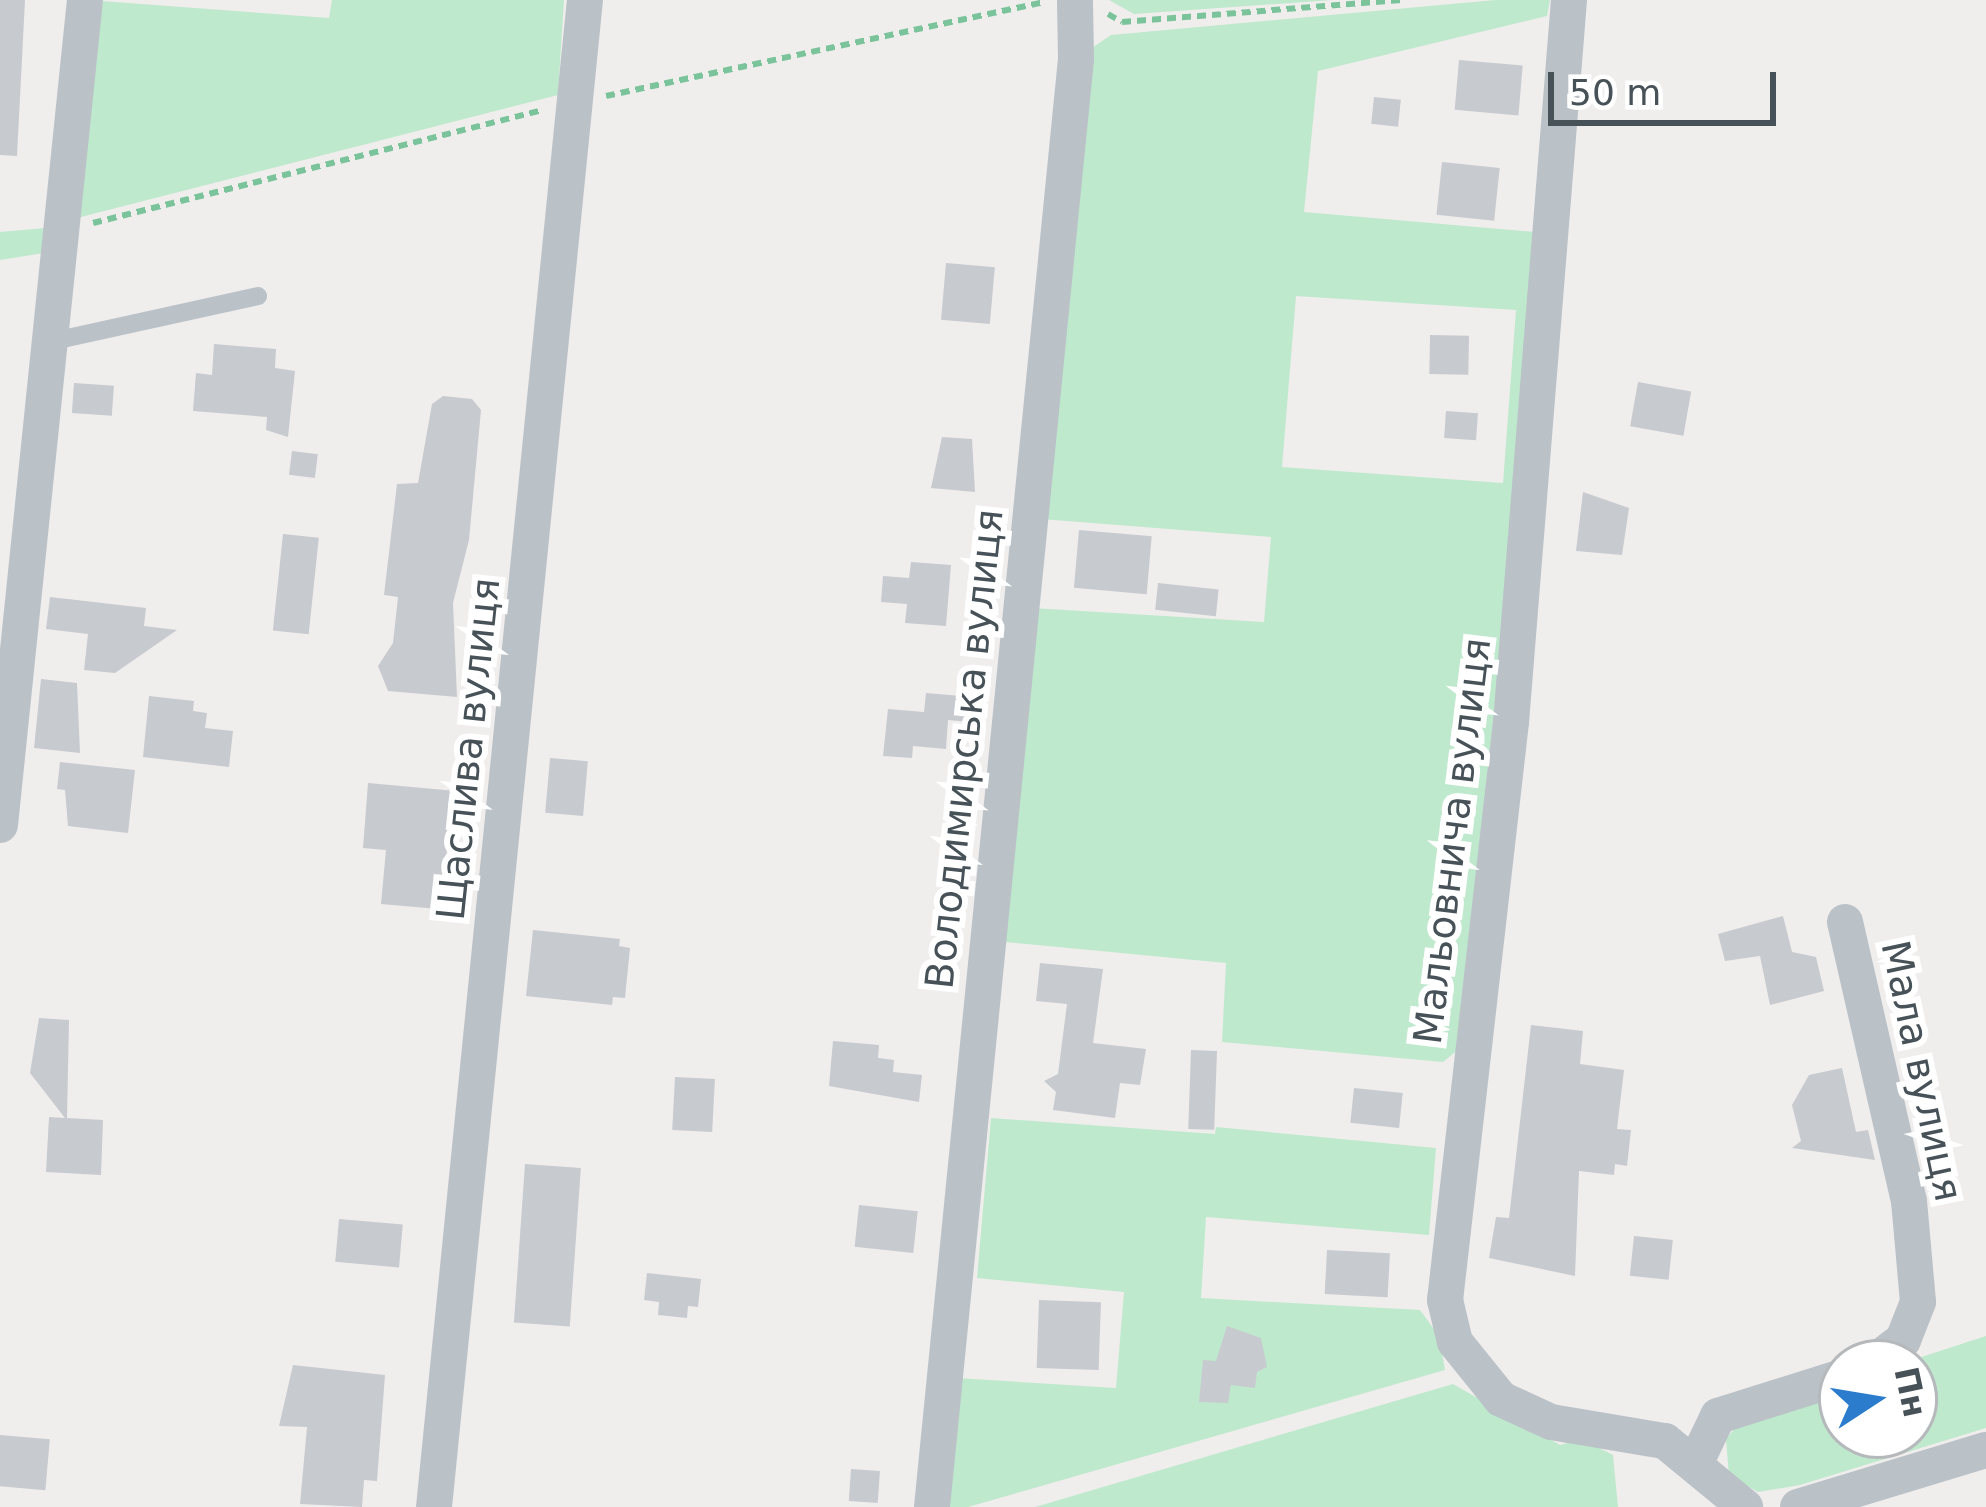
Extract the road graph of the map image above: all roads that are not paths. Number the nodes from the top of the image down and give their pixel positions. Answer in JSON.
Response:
{"nodes":[{"id":1,"x":86,"y":0,"type":"edge"},
{"id":2,"x":585,"y":0,"type":"edge"},
{"id":3,"x":1570,"y":0,"type":"edge"},
{"id":4,"x":1089,"y":5,"type":"edge"},
{"id":5,"x":258,"y":296,"type":"dead end"},
{"id":6,"x":49,"y":342,"type":"junction"},
{"id":7,"x":0,"y":824,"type":"edge"},
{"id":8,"x":1845,"y":922,"type":"dead end"},
{"id":9,"x":1903,"y":1339,"type":"edge"},
{"id":10,"x":1818,"y":1385,"type":"edge"},
{"id":11,"x":1986,"y":1450,"type":"edge"},
{"id":12,"x":1696,"y":1462,"type":"junction"},
{"id":13,"x":434,"y":1507,"type":"edge"},
{"id":14,"x":932,"y":1507,"type":"edge"},
{"id":15,"x":1745,"y":1507,"type":"edge"},
{"id":16,"x":1798,"y":1507,"type":"edge"}],
"edges":[{"from":1,"to":6,"type":"street"},
{"from":2,"to":13,"type":"street","name":"Щаслива вулиця"},
{"from":3,"to":12,"type":"street","name":"Мальовнича вулиця"},
{"from":4,"to":14,"type":"street","name":"Володимирська вулиця"},
{"from":5,"to":6,"type":"lane"},
{"from":6,"to":7,"type":"street"},
{"from":8,"to":9,"type":"street","name":"Мала вулиця"},
{"from":10,"to":12,"type":"street"},
{"from":11,"to":16,"type":"street"},
{"from":12,"to":15,"type":"street","name":"Мальовнича вулиця"}]}
